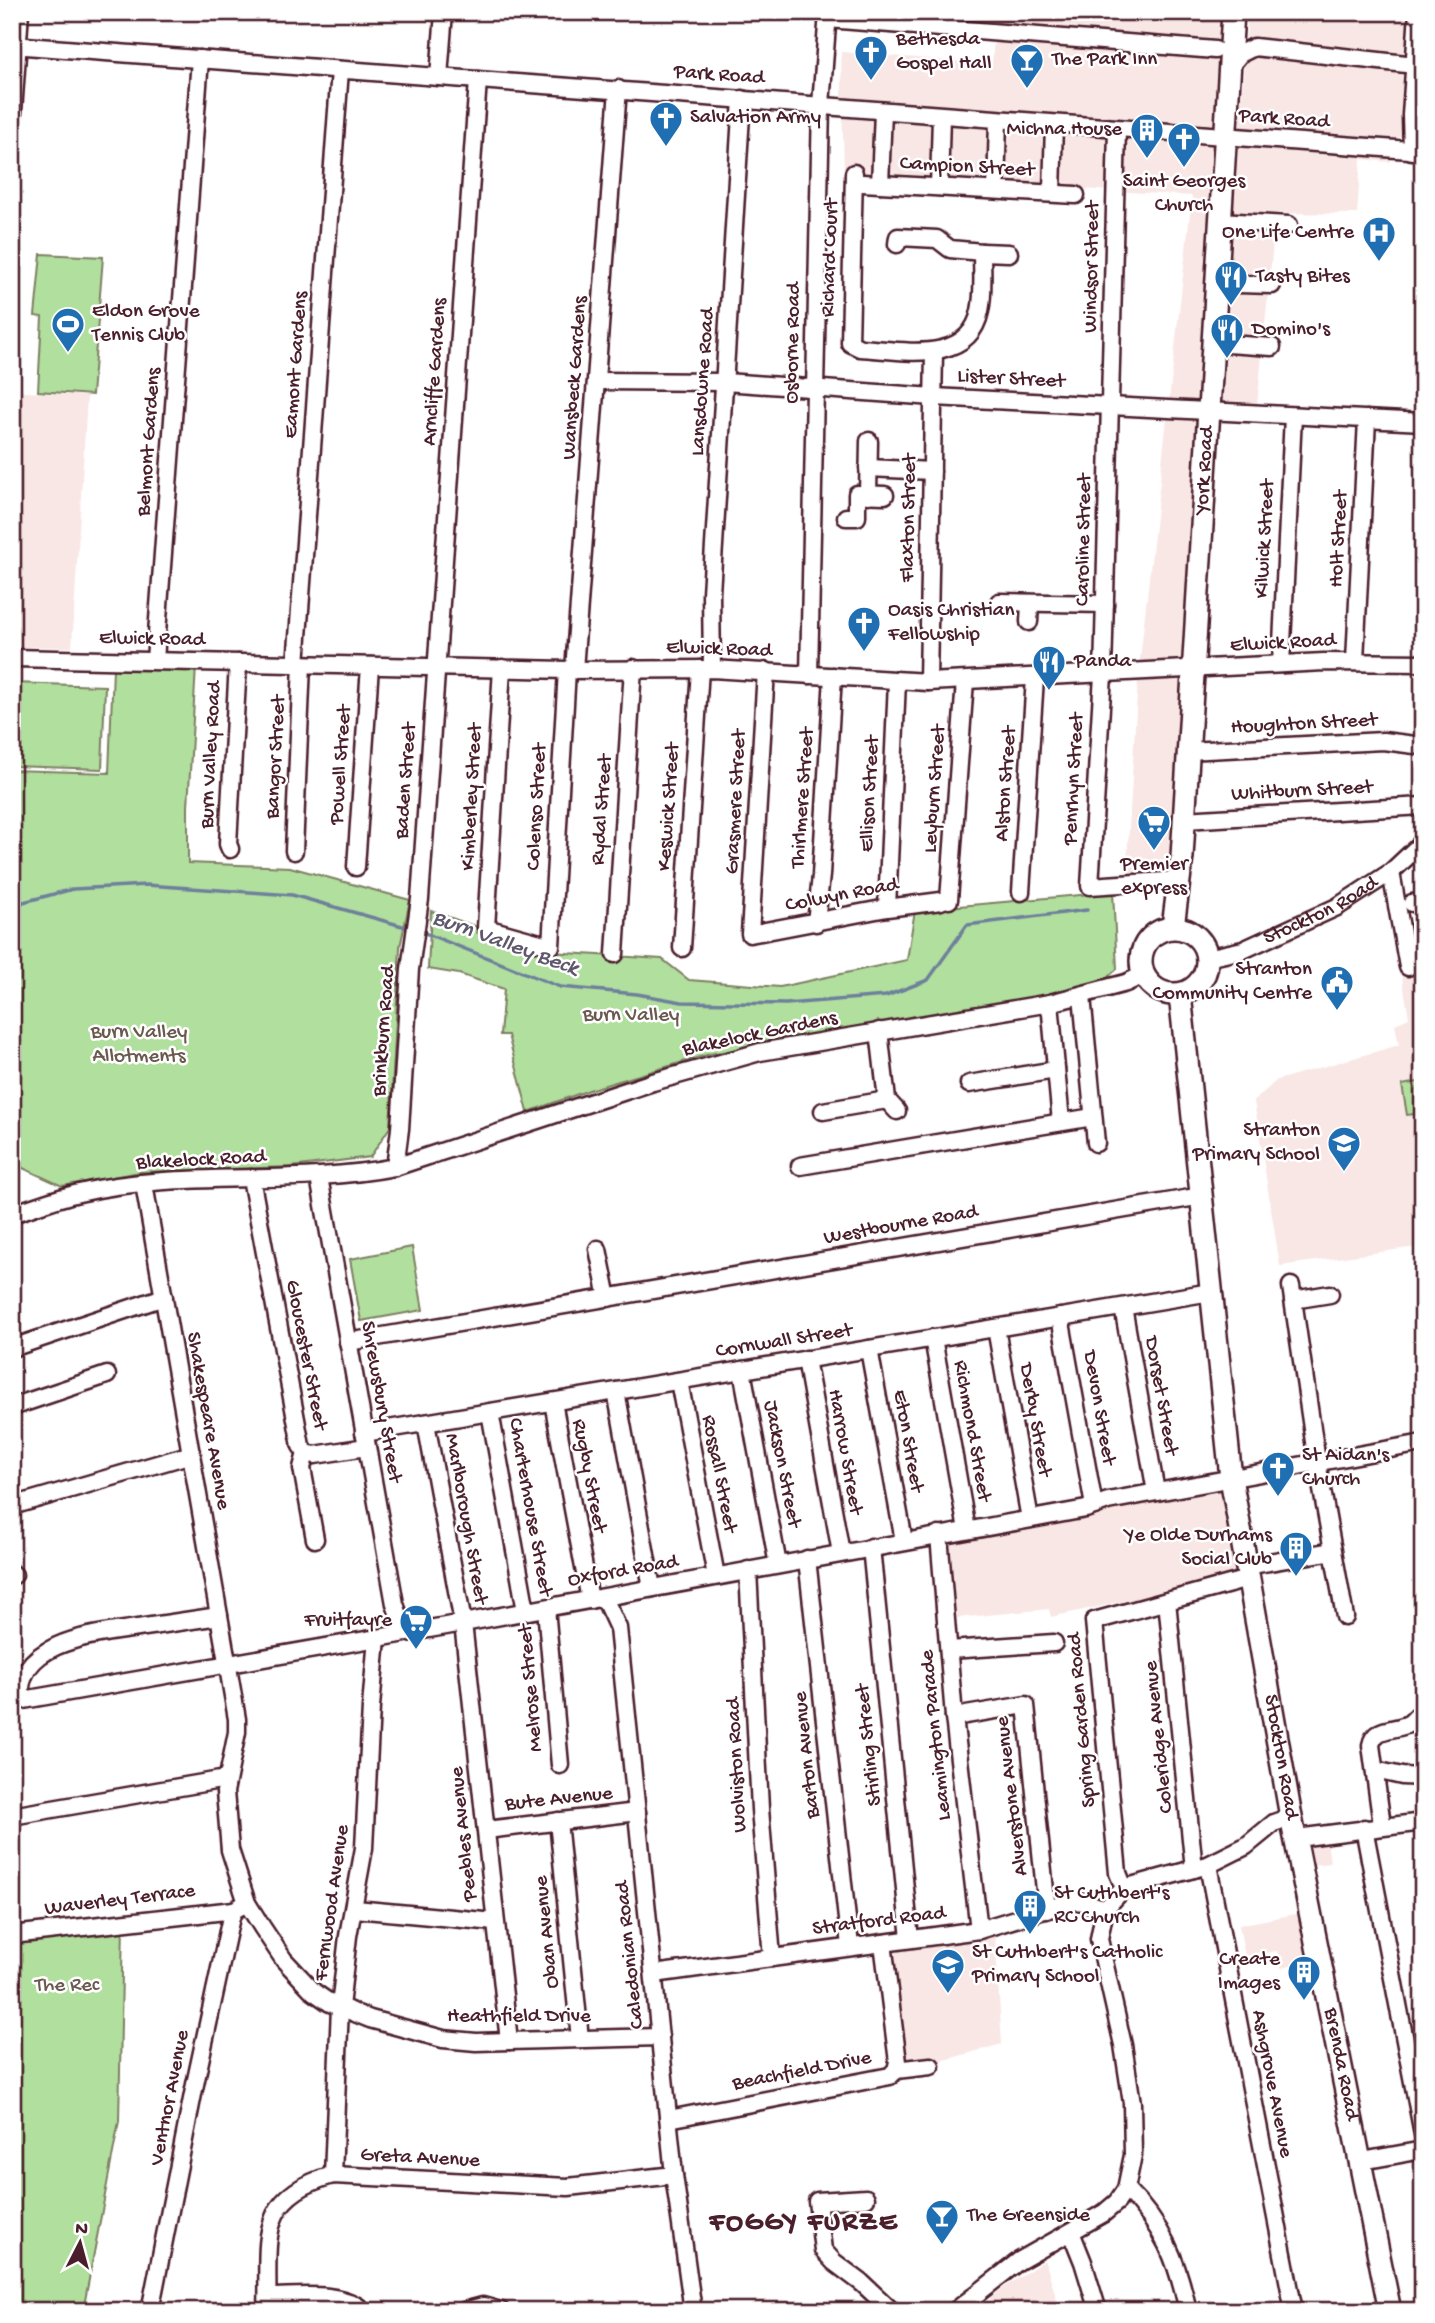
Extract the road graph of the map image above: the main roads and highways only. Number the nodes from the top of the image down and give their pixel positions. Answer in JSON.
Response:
{"nodes":[{"id":1,"x":1233,"y":12,"type":"edge"},
{"id":2,"x":1173,"y":927,"type":"junction"},
{"id":3,"x":1180,"y":994,"type":"junction"},
{"id":4,"x":1291,"y":1817,"type":"joint"},
{"id":5,"x":1391,"y":2311,"type":"edge"}],
"edges":[{"from":1,"to":2,"type":"main road","name":"York Road"},
{"from":2,"to":3,"type":"main road"},
{"from":2,"to":3,"type":"main road"},
{"from":3,"to":4,"type":"main road","name":"Stockton Road"},
{"from":4,"to":5,"type":"main road","name":"Brenda Road"}]}
